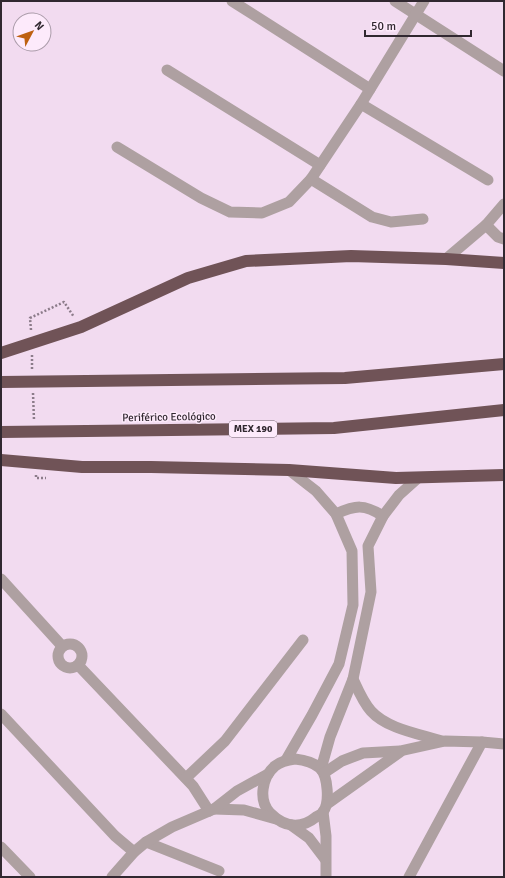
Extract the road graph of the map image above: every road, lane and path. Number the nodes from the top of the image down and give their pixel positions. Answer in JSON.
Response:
{"nodes":[{"id":1,"x":232,"y":1,"type":"edge"},
{"id":2,"x":395,"y":1,"type":"edge"},
{"id":3,"x":424,"y":1,"type":"edge"},
{"id":4,"x":416,"y":15,"type":"junction"},
{"id":5,"x":167,"y":70,"type":"dead end"},
{"id":6,"x":504,"y":71,"type":"edge"},
{"id":7,"x":370,"y":89,"type":"junction"},
{"id":8,"x":361,"y":104,"type":"junction"},
{"id":9,"x":117,"y":147,"type":"dead end"},
{"id":10,"x":320,"y":165,"type":"junction"},
{"id":11,"x":311,"y":179,"type":"junction"},
{"id":12,"x":488,"y":180,"type":"dead end"},
{"id":13,"x":504,"y":204,"type":"edge"},
{"id":14,"x":423,"y":219,"type":"dead end"},
{"id":15,"x":486,"y":225,"type":"junction"},
{"id":16,"x":504,"y":240,"type":"edge"},
{"id":17,"x":446,"y":258,"type":"junction"},
{"id":18,"x":504,"y":263,"type":"edge"},
{"id":19,"x":64,"y":302,"type":"dead end"},
{"id":20,"x":31,"y":333,"type":"dead end"},
{"id":21,"x":32,"y":348,"type":"dead end"},
{"id":22,"x":1,"y":353,"type":"edge"},
{"id":23,"x":504,"y":364,"type":"edge"},
{"id":24,"x":32,"y":371,"type":"dead end"},
{"id":25,"x":1,"y":382,"type":"edge"},
{"id":26,"x":33,"y":386,"type":"dead end"},
{"id":27,"x":504,"y":410,"type":"edge"},
{"id":28,"x":34,"y":425,"type":"dead end"},
{"id":29,"x":1,"y":432,"type":"edge"},
{"id":30,"x":1,"y":460,"type":"edge"},
{"id":31,"x":36,"y":470,"type":"dead end"},
{"id":32,"x":289,"y":470,"type":"junction"},
{"id":33,"x":504,"y":475,"type":"edge"},
{"id":34,"x":36,"y":478,"type":"dead end"},
{"id":35,"x":418,"y":478,"type":"junction"},
{"id":36,"x":336,"y":514,"type":"junction"},
{"id":37,"x":383,"y":516,"type":"junction"},
{"id":38,"x":1,"y":579,"type":"edge"},
{"id":39,"x":303,"y":640,"type":"dead end"},
{"id":40,"x":62,"y":646,"type":"junction"},
{"id":41,"x":78,"y":665,"type":"junction"},
{"id":42,"x":353,"y":679,"type":"junction"},
{"id":43,"x":1,"y":714,"type":"edge"},
{"id":44,"x":445,"y":741,"type":"junction"},
{"id":45,"x":482,"y":742,"type":"junction"},
{"id":46,"x":504,"y":744,"type":"edge"},
{"id":47,"x":400,"y":751,"type":"junction"},
{"id":48,"x":286,"y":760,"type":"junction"},
{"id":49,"x":322,"y":771,"type":"junction"},
{"id":50,"x":268,"y":774,"type":"junction"},
{"id":51,"x":186,"y":778,"type":"junction"},
{"id":52,"x":325,"y":808,"type":"junction"},
{"id":53,"x":212,"y":810,"type":"junction"},
{"id":54,"x":278,"y":820,"type":"junction"},
{"id":55,"x":291,"y":825,"type":"junction"},
{"id":56,"x":146,"y":842,"type":"junction"},
{"id":57,"x":1,"y":847,"type":"edge"},
{"id":58,"x":134,"y":852,"type":"junction"},
{"id":59,"x":326,"y":859,"type":"junction"},
{"id":60,"x":219,"y":871,"type":"dead end"},
{"id":61,"x":30,"y":877,"type":"edge"},
{"id":62,"x":112,"y":877,"type":"edge"},
{"id":63,"x":326,"y":877,"type":"edge"},
{"id":64,"x":409,"y":877,"type":"edge"}],
"edges":[{"from":1,"to":7,"type":"street"},
{"from":2,"to":4,"type":"street"},
{"from":3,"to":4,"type":"street"},
{"from":4,"to":6,"type":"street"},
{"from":4,"to":7,"type":"street"},
{"from":5,"to":10,"type":"street"},
{"from":7,"to":8,"type":"street"},
{"from":8,"to":10,"type":"street"},
{"from":8,"to":12,"type":"street"},
{"from":9,"to":11,"type":"street"},
{"from":10,"to":11,"type":"street"},
{"from":11,"to":14,"type":"street"},
{"from":13,"to":15,"type":"street"},
{"from":15,"to":16,"type":"street"},
{"from":15,"to":17,"type":"street"},
{"from":17,"to":18,"type":"highway"},
{"from":17,"to":22,"type":"highway"},
{"from":19,"to":20,"type":"path"},
{"from":21,"to":24,"type":"path"},
{"from":23,"to":25,"type":"highway"},
{"from":26,"to":28,"type":"path"},
{"from":27,"to":29,"type":"highway","name":"Periférico Ecológico","number":"MEX 190"},
{"from":30,"to":32,"type":"highway"},
{"from":31,"to":34,"type":"path"},
{"from":32,"to":35,"type":"highway"},
{"from":32,"to":36,"type":"street"},
{"from":33,"to":35,"type":"highway"},
{"from":35,"to":37,"type":"street"},
{"from":36,"to":37,"type":"street"},
{"from":36,"to":48,"type":"street"},
{"from":37,"to":42,"type":"street"},
{"from":38,"to":40,"type":"street"},
{"from":39,"to":51,"type":"street"},
{"from":40,"to":41,"type":"street"},
{"from":40,"to":41,"type":"street"},
{"from":41,"to":51,"type":"street"},
{"from":42,"to":44,"type":"street"},
{"from":42,"to":49,"type":"street"},
{"from":43,"to":58,"type":"street"},
{"from":44,"to":45,"type":"street"},
{"from":44,"to":47,"type":"street"},
{"from":45,"to":46,"type":"street"},
{"from":45,"to":64,"type":"street"},
{"from":47,"to":49,"type":"street"},
{"from":47,"to":52,"type":"street"},
{"from":48,"to":49,"type":"street"},
{"from":48,"to":50,"type":"street"},
{"from":49,"to":52,"type":"street"},
{"from":50,"to":53,"type":"street"},
{"from":50,"to":54,"type":"street"},
{"from":51,"to":53,"type":"street"},
{"from":52,"to":55,"type":"street"},
{"from":52,"to":59,"type":"street"},
{"from":53,"to":54,"type":"street"},
{"from":53,"to":56,"type":"street"},
{"from":54,"to":55,"type":"street"},
{"from":55,"to":59,"type":"street"},
{"from":56,"to":58,"type":"street"},
{"from":56,"to":60,"type":"street"},
{"from":57,"to":61,"type":"street"},
{"from":58,"to":62,"type":"street"},
{"from":59,"to":63,"type":"street"}]}
